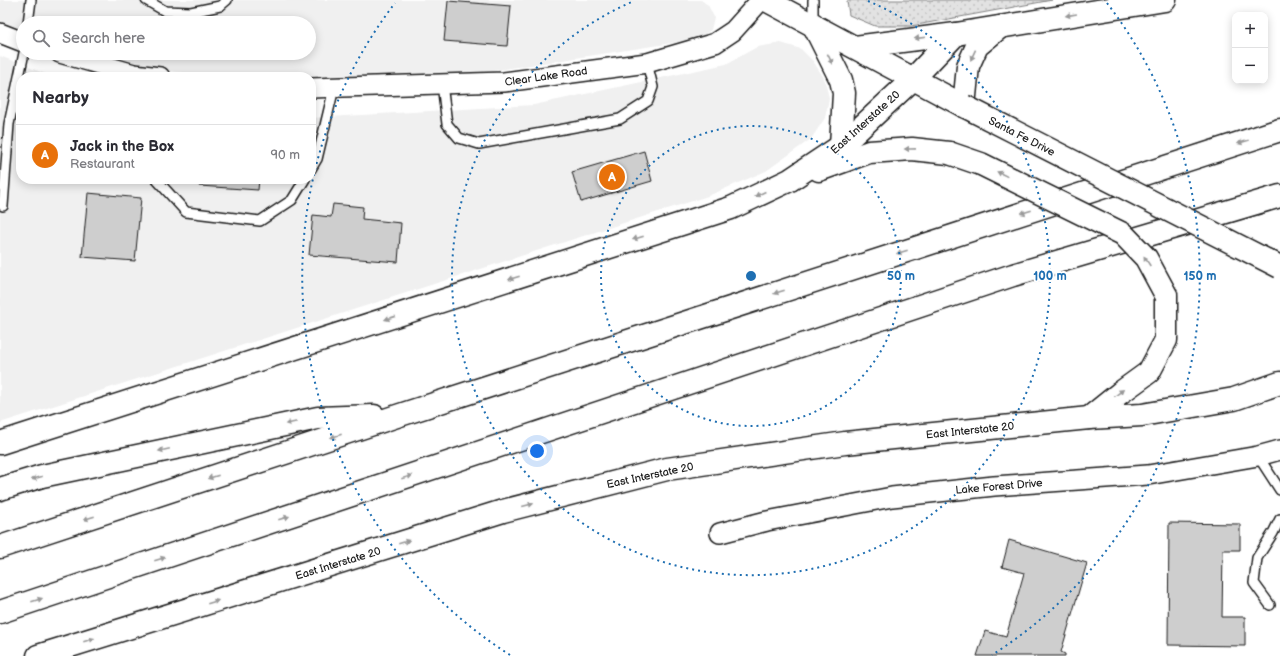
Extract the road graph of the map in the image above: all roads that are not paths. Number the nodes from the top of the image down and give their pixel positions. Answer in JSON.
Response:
{"nodes":[{"id":1,"x":31,"y":0,"type":"edge"},
{"id":2,"x":146,"y":0,"type":"edge"},
{"id":3,"x":227,"y":0,"type":"edge"},
{"id":4,"x":761,"y":0,"type":"edge"},
{"id":5,"x":766,"y":0,"type":"edge"},
{"id":6,"x":813,"y":0,"type":"edge"},
{"id":7,"x":1165,"y":0,"type":"edge"},
{"id":8,"x":29,"y":16,"type":"edge"},
{"id":9,"x":813,"y":24,"type":"junction"},
{"id":10,"x":1000,"y":27,"type":"junction"},
{"id":11,"x":0,"y":33,"type":"edge"},
{"id":12,"x":956,"y":34,"type":"junction"},
{"id":13,"x":16,"y":39,"type":"edge"},
{"id":14,"x":855,"y":47,"type":"junction"},
{"id":15,"x":23,"y":60,"type":"edge"},
{"id":16,"x":83,"y":60,"type":"edge"},
{"id":17,"x":646,"y":63,"type":"junction"},
{"id":18,"x":20,"y":72,"type":"edge"},
{"id":19,"x":121,"y":72,"type":"edge"},
{"id":20,"x":913,"y":79,"type":"junction"},
{"id":21,"x":442,"y":84,"type":"junction"},
{"id":22,"x":316,"y":88,"type":"edge"},
{"id":23,"x":334,"y":88,"type":"junction"},
{"id":24,"x":16,"y":94,"type":"edge"},
{"id":25,"x":964,"y":106,"type":"junction"},
{"id":26,"x":1280,"y":130,"type":"edge"},
{"id":27,"x":841,"y":146,"type":"junction"},
{"id":28,"x":316,"y":161,"type":"edge"},
{"id":29,"x":790,"y":180,"type":"junction"},
{"id":30,"x":161,"y":184,"type":"edge"},
{"id":31,"x":302,"y":184,"type":"edge"},
{"id":32,"x":1280,"y":196,"type":"edge"},
{"id":33,"x":3,"y":206,"type":"dead end"},
{"id":34,"x":1280,"y":267,"type":"edge"},
{"id":35,"x":1280,"y":383,"type":"edge"},
{"id":36,"x":400,"y":415,"type":"junction"},
{"id":37,"x":1089,"y":418,"type":"junction"},
{"id":38,"x":0,"y":443,"type":"edge"},
{"id":39,"x":1280,"y":450,"type":"edge"},
{"id":40,"x":1258,"y":456,"type":"junction"},
{"id":41,"x":0,"y":489,"type":"edge"},
{"id":42,"x":1280,"y":490,"type":"edge"},
{"id":43,"x":1280,"y":518,"type":"edge"},
{"id":44,"x":720,"y":533,"type":"dead end"},
{"id":45,"x":0,"y":547,"type":"edge"},
{"id":46,"x":1270,"y":605,"type":"dead end"},
{"id":47,"x":0,"y":612,"type":"edge"},
{"id":48,"x":38,"y":656,"type":"edge"}],
"edges":[{"from":1,"to":8,"type":"lane"},
{"from":2,"to":3,"type":"lane"},
{"from":4,"to":17,"type":"street","name":"Clear Lake Road"},
{"from":5,"to":9,"type":"main road","name":"Santa Fe Drive"},
{"from":6,"to":9,"type":"lane"},
{"from":7,"to":10,"type":"main road","one_way":true},
{"from":9,"to":14,"type":"main road","name":"Santa Fe Drive"},
{"from":9,"to":27,"type":"main road","one_way":true},
{"from":10,"to":12,"type":"main road"},
{"from":10,"to":25,"type":"main road","one_way":true},
{"from":11,"to":13,"type":"street"},
{"from":12,"to":14,"type":"main road","one_way":true},
{"from":12,"to":20,"type":"main road","name":"East Interstate 20"},
{"from":14,"to":20,"type":"main road","name":"Santa Fe Drive"},
{"from":15,"to":18,"type":"lane"},
{"from":16,"to":19,"type":"street"},
{"from":17,"to":21,"type":"street","name":"Clear Lake Road"},
{"from":17,"to":21,"type":"lane"},
{"from":20,"to":25,"type":"main road","name":"Santa Fe Drive"},
{"from":20,"to":27,"type":"main road","name":"East Interstate 20"},
{"from":21,"to":23,"type":"street","name":"Clear Lake Road"},
{"from":22,"to":23,"type":"street","name":"Clear Lake Road"},
{"from":23,"to":28,"type":"lane"},
{"from":24,"to":33,"type":"lane"},
{"from":25,"to":34,"type":"main road","name":"Santa Fe Drive","bridge":true},
{"from":26,"to":36,"type":"main road","one_way":true},
{"from":27,"to":29,"type":"main road","name":"East Interstate 20"},
{"from":37,"to":29,"type":"main road","one_way":true,"bridge":true},
{"from":29,"to":38,"type":"main road","name":"East Interstate 20","one_way":true},
{"from":30,"to":31,"type":"lane"},
{"from":47,"to":32,"type":"main road","one_way":true},
{"from":35,"to":37,"type":"main road","name":"East Interstate 20"},
{"from":36,"to":41,"type":"main road","one_way":true},
{"from":36,"to":45,"type":"main road","one_way":true},
{"from":48,"to":37,"type":"main road","name":"East Interstate 20","one_way":true},
{"from":39,"to":40,"type":"street","name":"Lake Forest Drive"},
{"from":40,"to":42,"type":"lane"},
{"from":40,"to":44,"type":"street","name":"Lake Forest Drive"},
{"from":43,"to":46,"type":"lane"}]}
